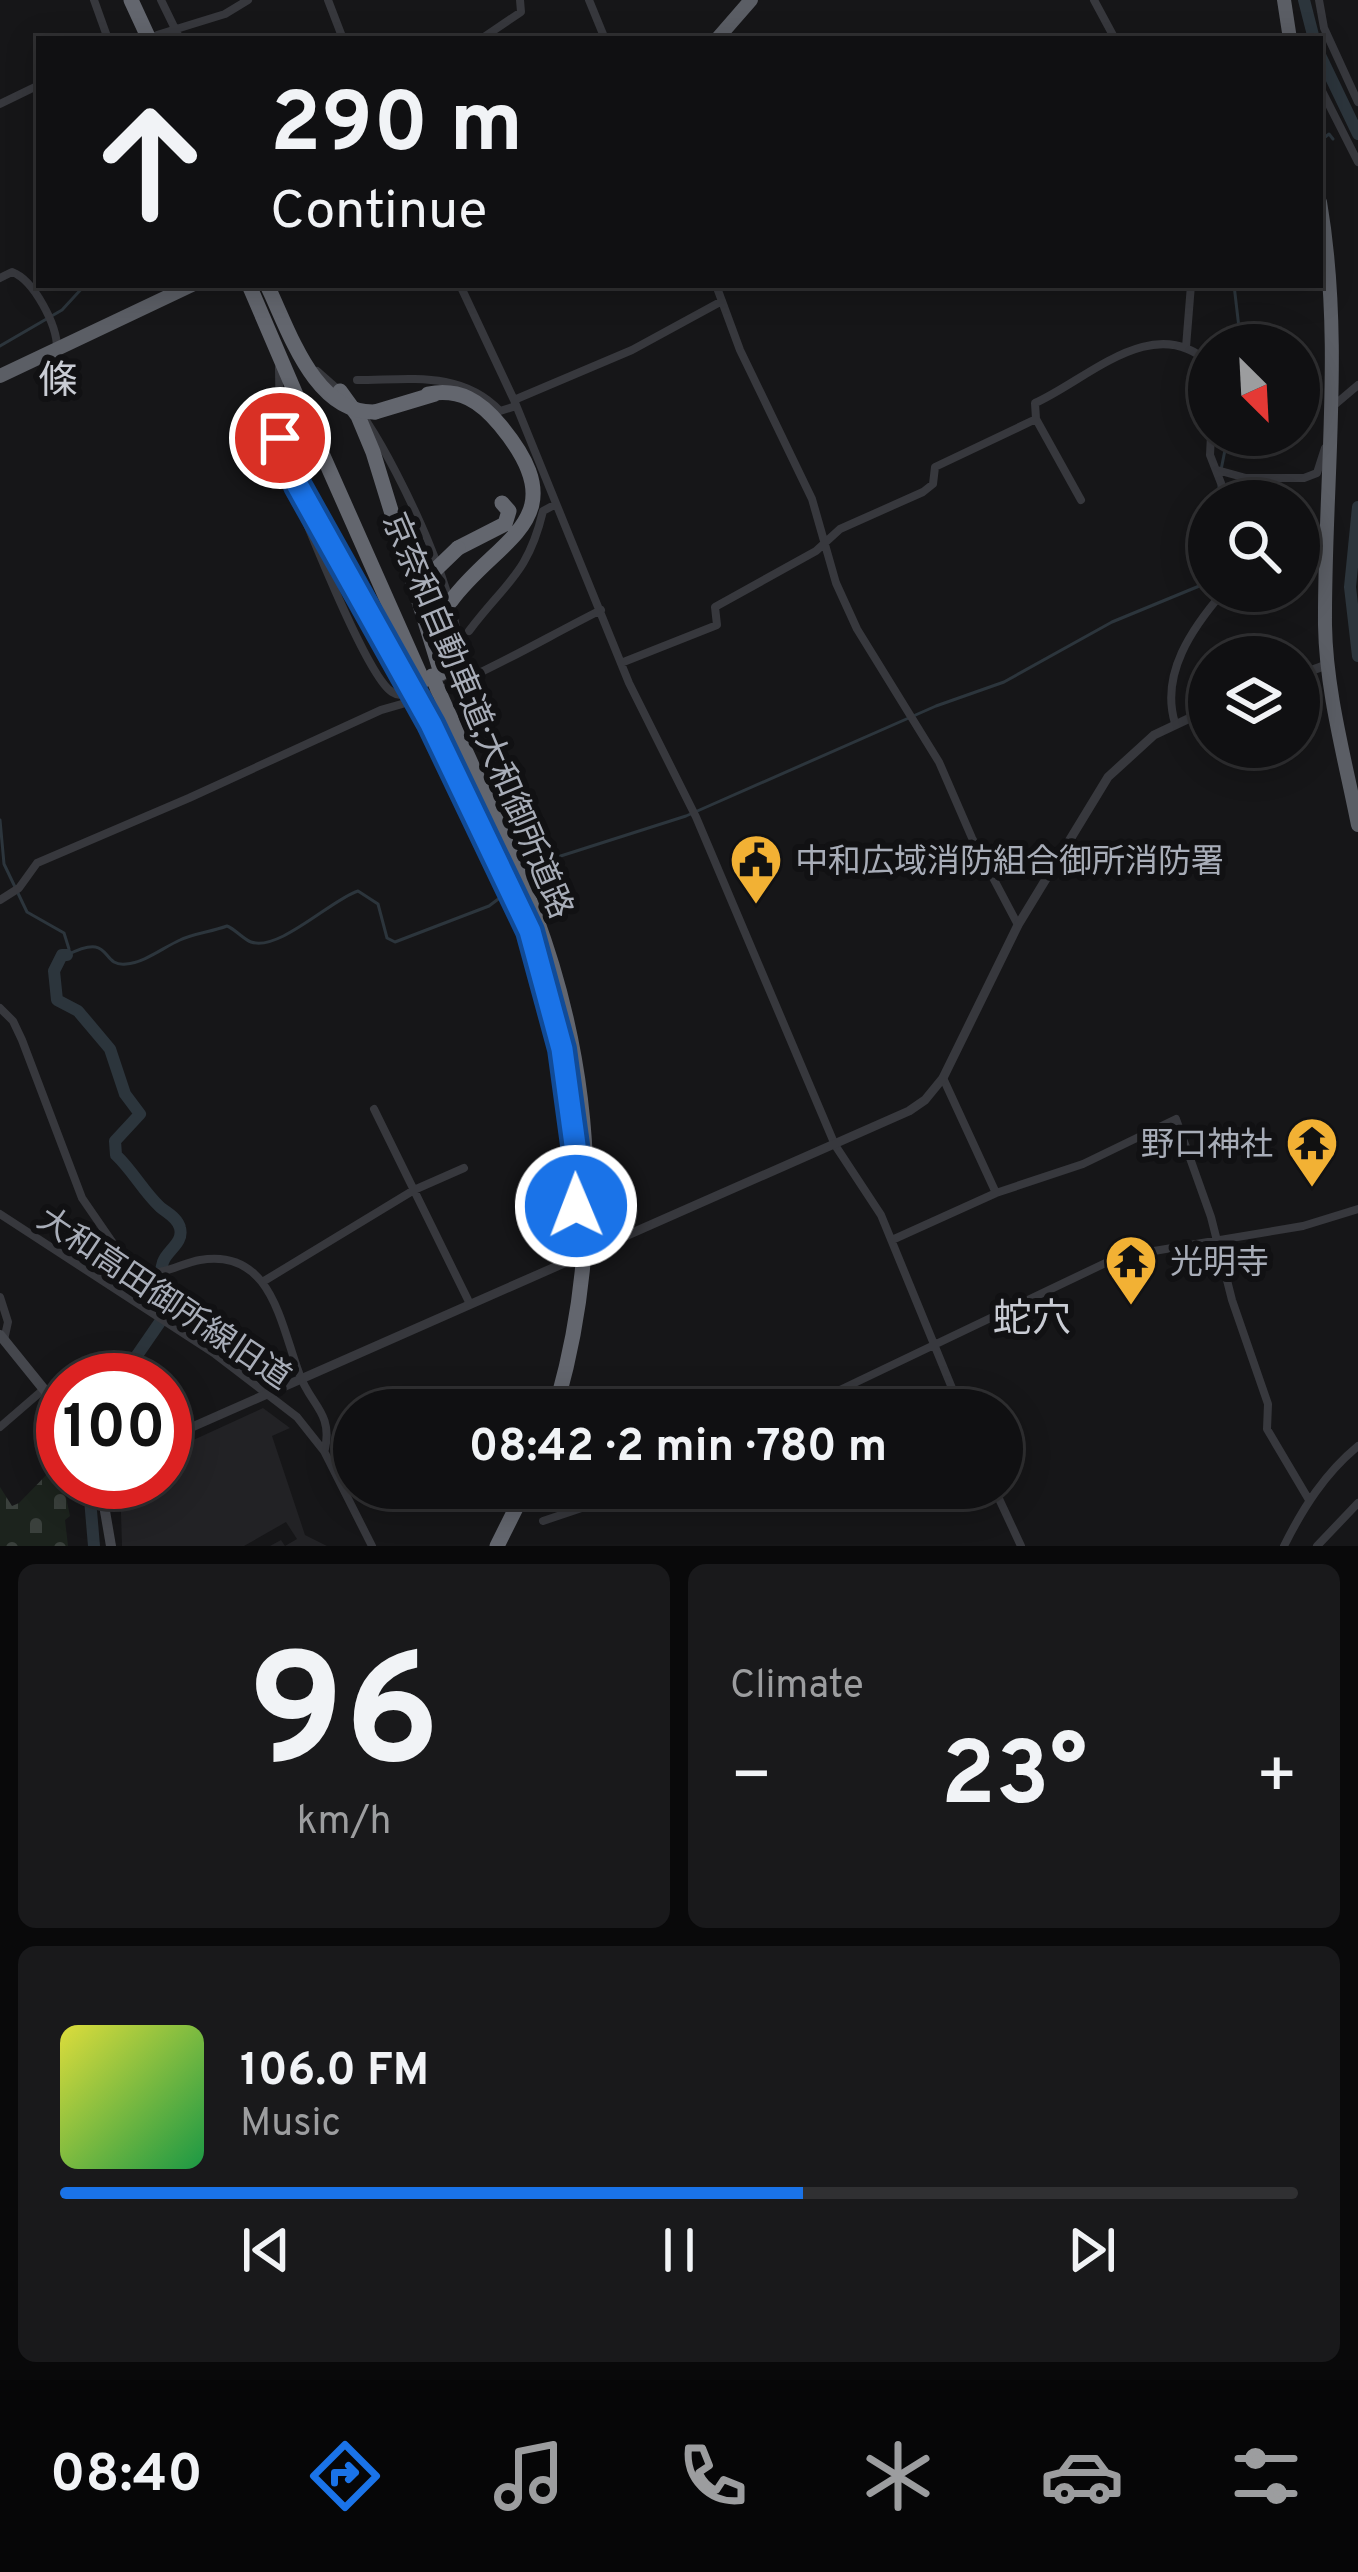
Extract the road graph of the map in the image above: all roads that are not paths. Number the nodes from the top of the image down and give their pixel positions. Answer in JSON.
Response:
{"nodes":[{"id":1,"x":94,"y":0,"type":"edge"},
{"id":2,"x":131,"y":0,"type":"edge"},
{"id":3,"x":161,"y":0,"type":"edge"},
{"id":4,"x":248,"y":0,"type":"edge"},
{"id":5,"x":328,"y":0,"type":"edge"},
{"id":6,"x":520,"y":0,"type":"edge"},
{"id":7,"x":589,"y":0,"type":"edge"},
{"id":8,"x":751,"y":0,"type":"edge"},
{"id":9,"x":1094,"y":0,"type":"edge"},
{"id":10,"x":1284,"y":0,"type":"edge"},
{"id":11,"x":1319,"y":0,"type":"edge"},
{"id":12,"x":174,"y":28,"type":"junction"},
{"id":13,"x":107,"y":36,"type":"edge"},
{"id":14,"x":150,"y":36,"type":"edge"},
{"id":15,"x":156,"y":36,"type":"edge"},
{"id":16,"x":178,"y":36,"type":"edge"},
{"id":17,"x":342,"y":36,"type":"edge"},
{"id":18,"x":486,"y":36,"type":"edge"},
{"id":19,"x":604,"y":36,"type":"edge"},
{"id":20,"x":720,"y":36,"type":"edge"},
{"id":21,"x":1113,"y":36,"type":"edge"},
{"id":22,"x":1290,"y":36,"type":"edge"},
{"id":23,"x":36,"y":86,"type":"edge"},
{"id":24,"x":1323,"y":93,"type":"edge"},
{"id":25,"x":1358,"y":102,"type":"edge"},
{"id":26,"x":0,"y":104,"type":"edge"},
{"id":27,"x":1358,"y":162,"type":"edge"},
{"id":28,"x":1323,"y":226,"type":"edge"},
{"id":29,"x":0,"y":278,"type":"edge"},
{"id":30,"x":187,"y":288,"type":"edge"},
{"id":31,"x":257,"y":288,"type":"edge"},
{"id":32,"x":257,"y":288,"type":"edge"},
{"id":33,"x":258,"y":288,"type":"edge"},
{"id":34,"x":258,"y":288,"type":"edge"},
{"id":35,"x":461,"y":288,"type":"edge"},
{"id":36,"x":717,"y":288,"type":"edge"},
{"id":37,"x":1191,"y":288,"type":"edge"},
{"id":38,"x":722,"y":301,"type":"junction"},
{"id":39,"x":1186,"y":347,"type":"joint"},
{"id":40,"x":56,"y":349,"type":"junction"},
{"id":41,"x":312,"y":368,"type":"junction"},
{"id":42,"x":0,"y":376,"type":"edge"},
{"id":43,"x":357,"y":380,"type":"dead end"},
{"id":44,"x":280,"y":383,"type":"junction"},
{"id":45,"x":1358,"y":386,"type":"edge"},
{"id":46,"x":340,"y":391,"type":"junction"},
{"id":47,"x":428,"y":394,"type":"junction"},
{"id":48,"x":515,"y":403,"type":"junction"},
{"id":49,"x":1331,"y":407,"type":"junction"},
{"id":50,"x":1036,"y":418,"type":"junction"},
{"id":51,"x":489,"y":429,"type":"dead end"},
{"id":52,"x":1330,"y":430,"type":"junction"},
{"id":53,"x":280,"y":438,"type":"junction"},
{"id":54,"x":1211,"y":456,"type":"edge"},
{"id":55,"x":1219,"y":471,"type":"junction"},
{"id":56,"x":1222,"y":480,"type":"edge"},
{"id":57,"x":1082,"y":500,"type":"dead end"},
{"id":58,"x":556,"y":504,"type":"junction"},
{"id":59,"x":824,"y":543,"type":"junction"},
{"id":60,"x":505,"y":550,"type":"junction"},
{"id":61,"x":451,"y":601,"type":"junction"},
{"id":62,"x":601,"y":610,"type":"junction"},
{"id":63,"x":1205,"y":612,"type":"edge"},
{"id":64,"x":424,"y":619,"type":"junction"},
{"id":65,"x":469,"y":631,"type":"dead end"},
{"id":66,"x":621,"y":663,"type":"junction"},
{"id":67,"x":1329,"y":664,"type":"junction"},
{"id":68,"x":1320,"y":667,"type":"edge"},
{"id":69,"x":426,"y":679,"type":"junction"},
{"id":70,"x":1188,"y":718,"type":"edge"},
{"id":71,"x":1175,"y":723,"type":"junction"},
{"id":72,"x":1358,"y":824,"type":"edge"},
{"id":73,"x":0,"y":900,"type":"edge"},
{"id":74,"x":1018,"y":925,"type":"junction"},
{"id":75,"x":0,"y":1008,"type":"edge"},
{"id":76,"x":943,"y":1078,"type":"junction"},
{"id":77,"x":374,"y":1109,"type":"dead end"},
{"id":78,"x":836,"y":1145,"type":"junction"},
{"id":79,"x":464,"y":1168,"type":"dead end"},
{"id":80,"x":414,"y":1190,"type":"junction"},
{"id":81,"x":996,"y":1193,"type":"junction"},
{"id":82,"x":1358,"y":1209,"type":"edge"},
{"id":83,"x":0,"y":1214,"type":"edge"},
{"id":84,"x":892,"y":1240,"type":"junction"},
{"id":85,"x":1216,"y":1240,"type":"junction"},
{"id":86,"x":264,"y":1281,"type":"junction"},
{"id":87,"x":113,"y":1283,"type":"junction"},
{"id":88,"x":0,"y":1297,"type":"edge"},
{"id":89,"x":470,"y":1304,"type":"junction"},
{"id":90,"x":2,"y":1337,"type":"edge"},
{"id":91,"x":936,"y":1347,"type":"junction"},
{"id":92,"x":301,"y":1378,"type":"junction"},
{"id":93,"x":36,"y":1379,"type":"edge"},
{"id":94,"x":558,"y":1389,"type":"edge"},
{"id":95,"x":560,"y":1389,"type":"edge"},
{"id":96,"x":844,"y":1389,"type":"edge"},
{"id":97,"x":953,"y":1389,"type":"edge"},
{"id":98,"x":269,"y":1391,"type":"junction"},
{"id":99,"x":36,"y":1396,"type":"edge"},
{"id":100,"x":0,"y":1427,"type":"edge"},
{"id":101,"x":192,"y":1427,"type":"edge"},
{"id":102,"x":1358,"y":1446,"type":"edge"},
{"id":103,"x":324,"y":1451,"type":"junction"},
{"id":104,"x":1309,"y":1500,"type":"junction"},
{"id":105,"x":1358,"y":1503,"type":"edge"},
{"id":106,"x":105,"y":1509,"type":"edge"},
{"id":107,"x":516,"y":1509,"type":"edge"},
{"id":108,"x":577,"y":1509,"type":"edge"},
{"id":109,"x":1004,"y":1509,"type":"edge"},
{"id":110,"x":543,"y":1520,"type":"dead end"},
{"id":111,"x":111,"y":1546,"type":"edge"},
{"id":112,"x":372,"y":1546,"type":"edge"},
{"id":113,"x":497,"y":1546,"type":"edge"},
{"id":114,"x":1021,"y":1546,"type":"edge"},
{"id":115,"x":1284,"y":1546,"type":"edge"},
{"id":116,"x":1317,"y":1546,"type":"edge"}],
"edges":[{"from":1,"to":13,"type":"street"},
{"from":2,"to":14,"type":"highway"},
{"from":3,"to":12,"type":"street"},
{"from":4,"to":12,"type":"street"},
{"from":5,"to":17,"type":"street"},
{"from":6,"to":18,"type":"street"},
{"from":7,"to":19,"type":"street"},
{"from":8,"to":20,"type":"highway"},
{"from":9,"to":21,"type":"street"},
{"from":10,"to":22,"type":"highway"},
{"from":11,"to":25,"type":"street"},
{"from":12,"to":15,"type":"street"},
{"from":12,"to":16,"type":"street"},
{"from":23,"to":26,"type":"street"},
{"from":24,"to":27,"type":"street"},
{"from":28,"to":49,"type":"highway"},
{"from":29,"to":40,"type":"street"},
{"from":30,"to":40,"type":"highway"},
{"from":31,"to":44,"type":"street"},
{"from":32,"to":69,"type":"highway","name":"京奈和自動車道;大和御所道路","bridge":true},
{"from":33,"to":41,"type":"street"},
{"from":34,"to":47,"type":"highway","bridge":true},
{"from":35,"to":48,"type":"street"},
{"from":36,"to":38,"type":"street"},
{"from":37,"to":39,"type":"street"},
{"from":38,"to":48,"type":"street"},
{"from":38,"to":59,"type":"street"},
{"from":39,"to":50,"type":"street"},
{"from":40,"to":42,"type":"highway"},
{"from":41,"to":44,"type":"street"},
{"from":41,"to":46,"type":"street"},
{"from":43,"to":48,"type":"street"},
{"from":44,"to":53,"type":"street"},
{"from":45,"to":49,"type":"street"},
{"from":46,"to":61,"type":"street"},
{"from":46,"to":64,"type":"highway"},
{"from":47,"to":51,"type":"highway"},
{"from":47,"to":60,"type":"highway"},
{"from":48,"to":58,"type":"street"},
{"from":49,"to":52,"type":"highway"},
{"from":50,"to":57,"type":"street"},
{"from":50,"to":59,"type":"street"},
{"from":52,"to":55,"type":"street"},
{"from":52,"to":67,"type":"highway"},
{"from":53,"to":61,"type":"street"},
{"from":53,"to":69,"type":"highway"},
{"from":54,"to":55,"type":"street"},
{"from":55,"to":56,"type":"street"},
{"from":58,"to":62,"type":"street"},
{"from":58,"to":65,"type":"street"},
{"from":59,"to":66,"type":"street"},
{"from":59,"to":74,"type":"street"},
{"from":60,"to":61,"type":"highway"},
{"from":60,"to":64,"type":"highway","bridge":true},
{"from":62,"to":66,"type":"street"},
{"from":62,"to":73,"type":"street"},
{"from":63,"to":71,"type":"street"},
{"from":64,"to":69,"type":"highway"},
{"from":66,"to":78,"type":"street"},
{"from":67,"to":68,"type":"street"},
{"from":67,"to":72,"type":"highway"},
{"from":69,"to":94,"type":"highway","name":"京奈和自動車道;大和御所道路","bridge":true},
{"from":69,"to":95,"type":"highway","name":"京奈和自動車道;大和御所道路","bridge":true},
{"from":70,"to":71,"type":"street"},
{"from":71,"to":74,"type":"street"},
{"from":74,"to":76,"type":"street"},
{"from":75,"to":87,"type":"street"},
{"from":76,"to":78,"type":"street"},
{"from":76,"to":81,"type":"street"},
{"from":77,"to":80,"type":"street"},
{"from":78,"to":84,"type":"street"},
{"from":78,"to":89,"type":"street"},
{"from":79,"to":80,"type":"street"},
{"from":80,"to":86,"type":"street"},
{"from":80,"to":89,"type":"street"},
{"from":81,"to":84,"type":"street"},
{"from":81,"to":85,"type":"street"},
{"from":82,"to":85,"type":"street"},
{"from":83,"to":87,"type":"street","name":"大和高田御所線旧道"},
{"from":84,"to":91,"type":"street"},
{"from":85,"to":91,"type":"street"},
{"from":85,"to":104,"type":"street"},
{"from":86,"to":87,"type":"street"},
{"from":86,"to":92,"type":"street"},
{"from":87,"to":98,"type":"street","name":"大和高田御所線旧道"},
{"from":88,"to":90,"type":"street"},
{"from":89,"to":92,"type":"street"},
{"from":90,"to":93,"type":"main road"},
{"from":91,"to":96,"type":"street"},
{"from":91,"to":97,"type":"street"},
{"from":92,"to":98,"type":"street"},
{"from":92,"to":103,"type":"street"},
{"from":98,"to":101,"type":"street"},
{"from":98,"to":103,"type":"street","name":"大和高田御所線旧道"},
{"from":99,"to":100,"type":"street"},
{"from":102,"to":104,"type":"street"},
{"from":103,"to":112,"type":"street","name":"大和高田御所線旧道"},
{"from":104,"to":115,"type":"street"},
{"from":105,"to":116,"type":"street"},
{"from":106,"to":111,"type":"main road"},
{"from":107,"to":113,"type":"highway"},
{"from":108,"to":110,"type":"street"},
{"from":109,"to":114,"type":"street"}]}
